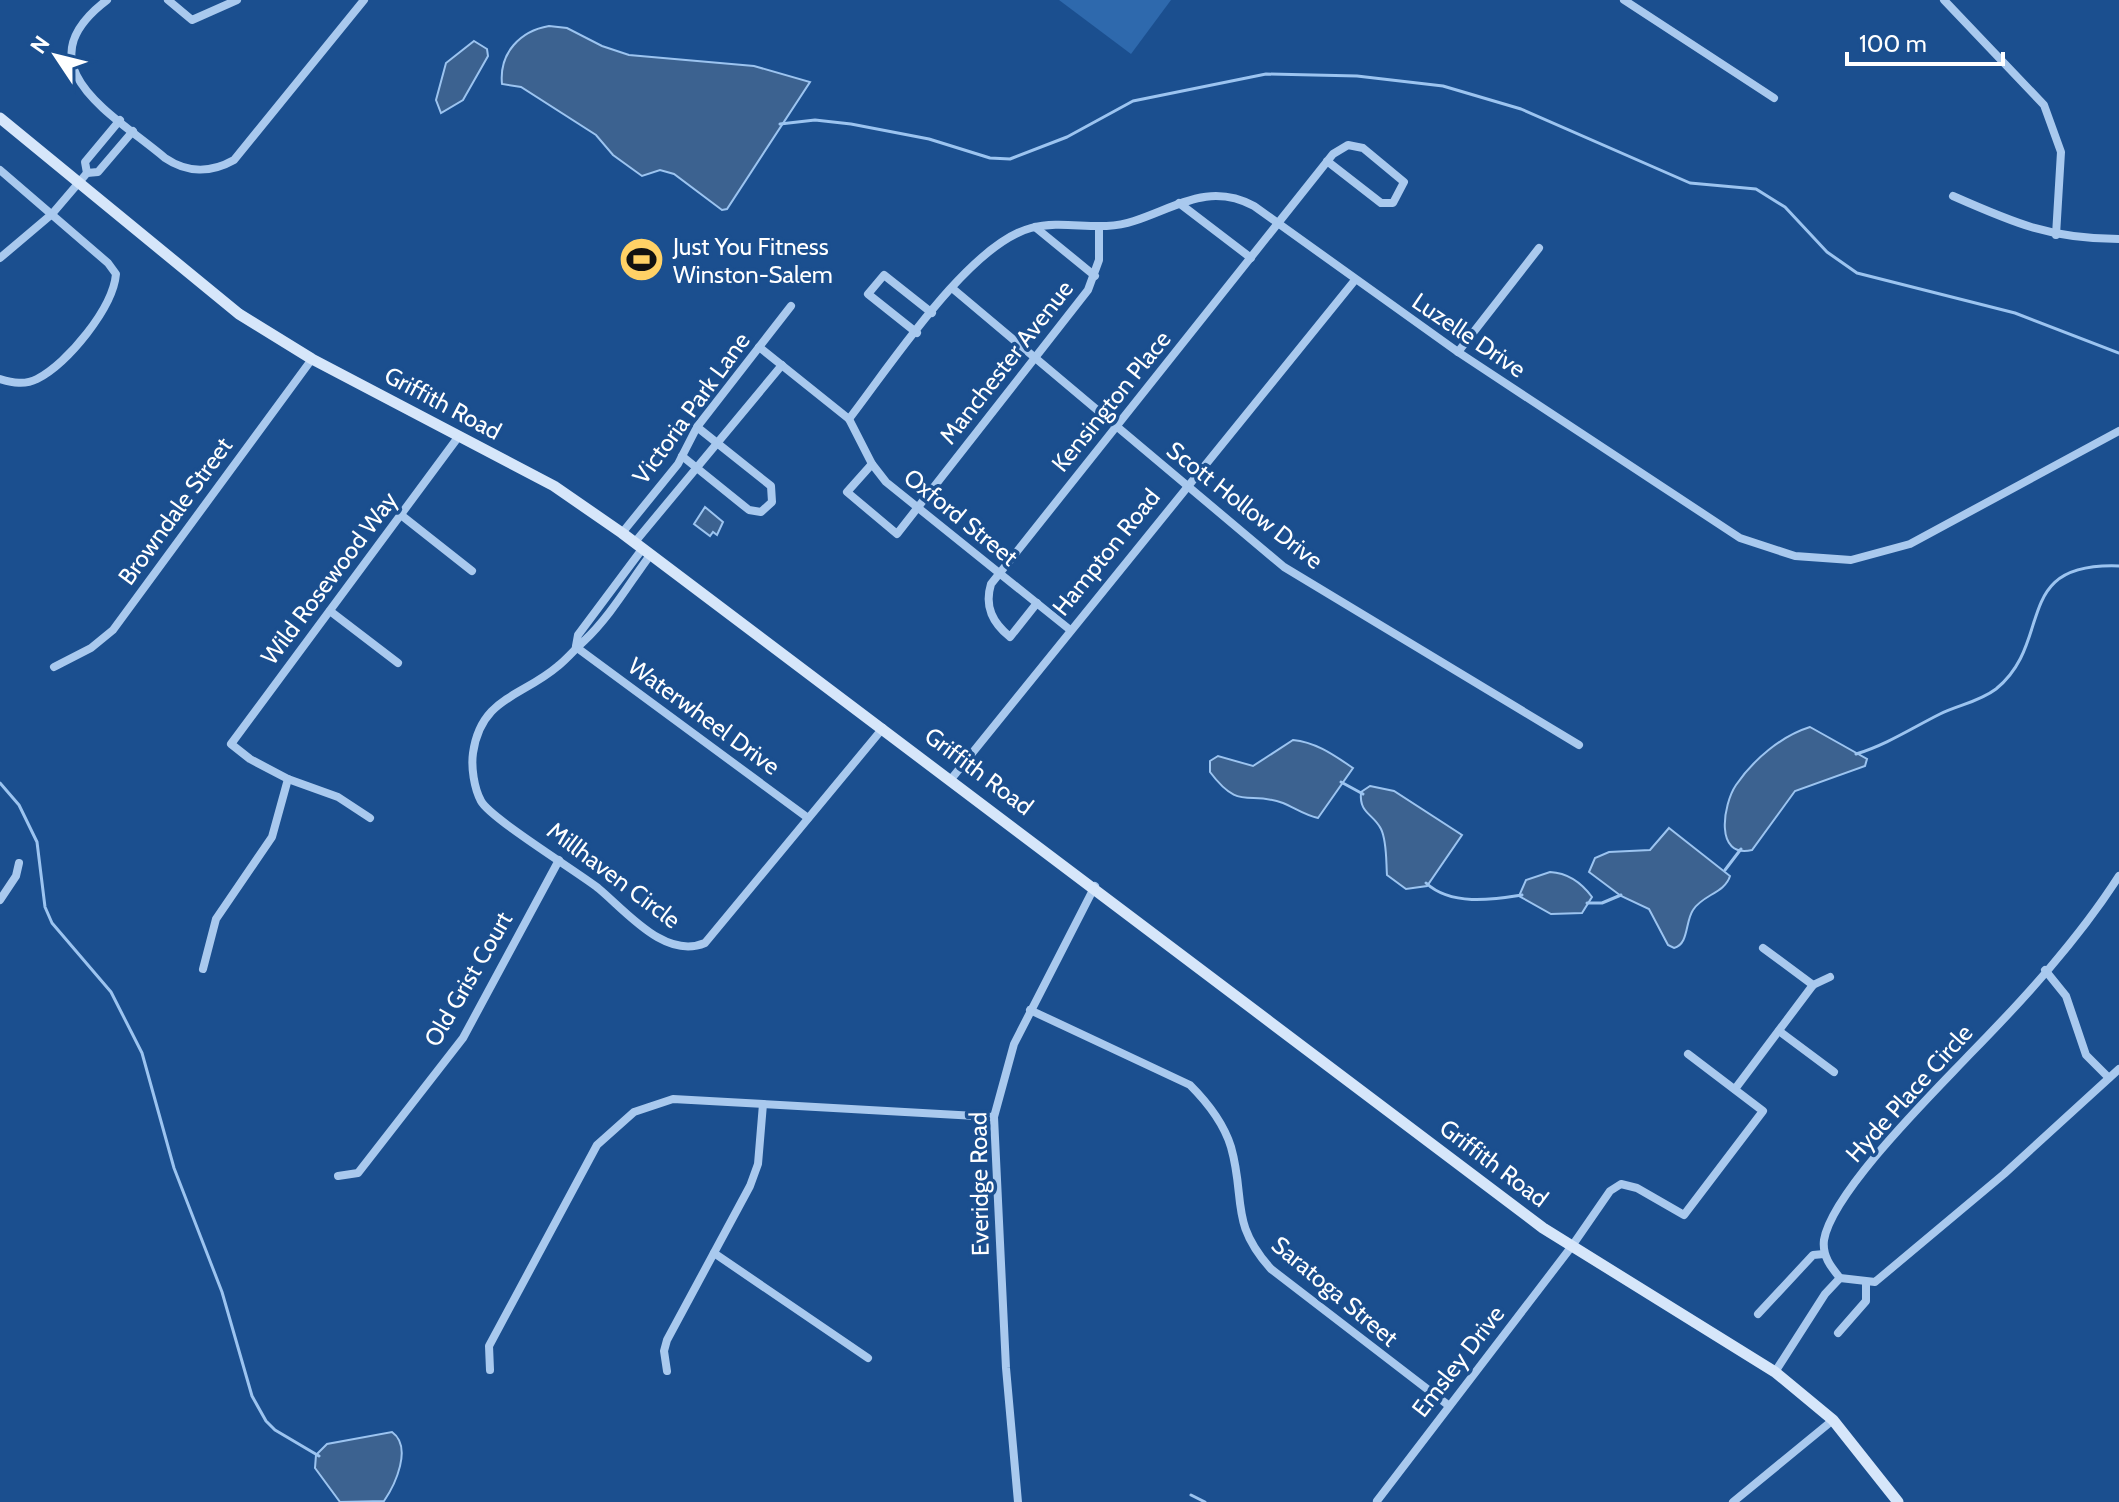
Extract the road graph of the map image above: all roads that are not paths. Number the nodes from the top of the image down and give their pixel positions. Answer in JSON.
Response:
{"nodes":[{"id":1,"x":107,"y":0,"type":"edge"},
{"id":2,"x":168,"y":0,"type":"edge"},
{"id":3,"x":237,"y":0,"type":"edge"},
{"id":4,"x":364,"y":0,"type":"edge"},
{"id":5,"x":1624,"y":0,"type":"edge"},
{"id":6,"x":1944,"y":0,"type":"edge"},
{"id":7,"x":1774,"y":98,"type":"dead end"},
{"id":8,"x":0,"y":118,"type":"edge"},
{"id":9,"x":120,"y":120,"type":"junction"},
{"id":10,"x":133,"y":131,"type":"junction"},
{"id":11,"x":1327,"y":161,"type":"junction"},
{"id":12,"x":0,"y":170,"type":"edge"},
{"id":13,"x":84,"y":178,"type":"junction"},
{"id":14,"x":1953,"y":196,"type":"dead end"},
{"id":15,"x":1179,"y":203,"type":"junction"},
{"id":16,"x":52,"y":214,"type":"junction"},
{"id":17,"x":1278,"y":224,"type":"junction"},
{"id":18,"x":1035,"y":227,"type":"junction"},
{"id":19,"x":1099,"y":229,"type":"junction"},
{"id":20,"x":2056,"y":235,"type":"junction"},
{"id":21,"x":2119,"y":239,"type":"edge"},
{"id":22,"x":1539,"y":248,"type":"dead end"},
{"id":23,"x":0,"y":258,"type":"edge"},
{"id":24,"x":1251,"y":258,"type":"junction"},
{"id":25,"x":1095,"y":276,"type":"junction"},
{"id":26,"x":1355,"y":280,"type":"junction"},
{"id":27,"x":952,"y":288,"type":"junction"},
{"id":28,"x":791,"y":306,"type":"dead end"},
{"id":29,"x":932,"y":313,"type":"junction"},
{"id":30,"x":917,"y":333,"type":"junction"},
{"id":31,"x":759,"y":347,"type":"junction"},
{"id":32,"x":1458,"y":352,"type":"junction"},
{"id":33,"x":312,"y":359,"type":"junction"},
{"id":34,"x":1036,"y":359,"type":"junction"},
{"id":35,"x":782,"y":365,"type":"junction"},
{"id":36,"x":0,"y":379,"type":"edge"},
{"id":37,"x":849,"y":419,"type":"junction"},
{"id":38,"x":1115,"y":426,"type":"junction"},
{"id":39,"x":697,"y":427,"type":"junction"},
{"id":40,"x":2119,"y":431,"type":"edge"},
{"id":41,"x":459,"y":436,"type":"junction"},
{"id":42,"x":718,"y":444,"type":"junction"},
{"id":43,"x":682,"y":456,"type":"junction"},
{"id":44,"x":872,"y":464,"type":"junction"},
{"id":45,"x":696,"y":467,"type":"junction"},
{"id":46,"x":1186,"y":486,"type":"junction"},
{"id":47,"x":917,"y":508,"type":"junction"},
{"id":48,"x":401,"y":515,"type":"junction"},
{"id":49,"x":622,"y":533,"type":"junction"},
{"id":50,"x":643,"y":548,"type":"junction"},
{"id":51,"x":472,"y":571,"type":"dead end"},
{"id":52,"x":999,"y":574,"type":"junction"},
{"id":53,"x":1037,"y":603,"type":"junction"},
{"id":54,"x":330,"y":611,"type":"junction"},
{"id":55,"x":1069,"y":629,"type":"junction"},
{"id":56,"x":576,"y":647,"type":"junction"},
{"id":57,"x":398,"y":663,"type":"dead end"},
{"id":58,"x":54,"y":667,"type":"dead end"},
{"id":59,"x":884,"y":727,"type":"junction"},
{"id":60,"x":1579,"y":745,"type":"dead end"},
{"id":61,"x":952,"y":778,"type":"junction"},
{"id":62,"x":288,"y":779,"type":"junction"},
{"id":63,"x":370,"y":818,"type":"dead end"},
{"id":64,"x":808,"y":818,"type":"junction"},
{"id":65,"x":559,"y":860,"type":"junction"},
{"id":66,"x":19,"y":863,"type":"dead end"},
{"id":67,"x":2119,"y":876,"type":"edge"},
{"id":68,"x":1095,"y":886,"type":"junction"},
{"id":69,"x":0,"y":900,"type":"edge"},
{"id":70,"x":1763,"y":948,"type":"dead end"},
{"id":71,"x":203,"y":969,"type":"dead end"},
{"id":72,"x":2045,"y":970,"type":"junction"},
{"id":73,"x":1830,"y":977,"type":"dead end"},
{"id":74,"x":1813,"y":985,"type":"junction"},
{"id":75,"x":1030,"y":1010,"type":"junction"},
{"id":76,"x":1779,"y":1031,"type":"junction"},
{"id":77,"x":1688,"y":1054,"type":"dead end"},
{"id":78,"x":2119,"y":1069,"type":"edge"},
{"id":79,"x":1834,"y":1072,"type":"dead end"},
{"id":80,"x":2109,"y":1078,"type":"junction"},
{"id":81,"x":1735,"y":1089,"type":"junction"},
{"id":82,"x":763,"y":1104,"type":"junction"},
{"id":83,"x":994,"y":1117,"type":"junction"},
{"id":84,"x":338,"y":1176,"type":"dead end"},
{"id":85,"x":1572,"y":1246,"type":"junction"},
{"id":86,"x":714,"y":1253,"type":"junction"},
{"id":87,"x":1824,"y":1254,"type":"junction"},
{"id":88,"x":1840,"y":1278,"type":"junction"},
{"id":89,"x":1866,"y":1282,"type":"junction"},
{"id":90,"x":1758,"y":1314,"type":"dead end"},
{"id":91,"x":1838,"y":1333,"type":"dead end"},
{"id":92,"x":868,"y":1358,"type":"dead end"},
{"id":93,"x":490,"y":1370,"type":"dead end"},
{"id":94,"x":667,"y":1371,"type":"dead end"},
{"id":95,"x":1775,"y":1372,"type":"junction"},
{"id":96,"x":1448,"y":1405,"type":"junction"},
{"id":97,"x":1833,"y":1420,"type":"junction"},
{"id":98,"x":1377,"y":1501,"type":"edge"},
{"id":99,"x":1018,"y":1502,"type":"edge"},
{"id":100,"x":1733,"y":1502,"type":"edge"},
{"id":101,"x":1898,"y":1502,"type":"edge"}],
"edges":[{"from":1,"to":9,"type":"street"},
{"from":2,"to":3,"type":"street"},
{"from":4,"to":10,"type":"street"},
{"from":5,"to":7,"type":"street"},
{"from":6,"to":20,"type":"street"},
{"from":8,"to":13,"type":"street","name":"Griffith Road"},
{"from":9,"to":10,"type":"street"},
{"from":9,"to":13,"type":"street"},
{"from":10,"to":13,"type":"street"},
{"from":11,"to":11,"type":"street"},
{"from":11,"to":17,"type":"street","name":"Kensington Place"},
{"from":12,"to":16,"type":"street"},
{"from":13,"to":16,"type":"street"},
{"from":13,"to":33,"type":"street","name":"Griffith Road"},
{"from":14,"to":20,"type":"street"},
{"from":15,"to":17,"type":"street","name":"Luzelle Drive"},
{"from":15,"to":19,"type":"street","name":"Luzelle Drive"},
{"from":15,"to":24,"type":"street"},
{"from":16,"to":23,"type":"street"},
{"from":16,"to":36,"type":"street"},
{"from":17,"to":24,"type":"street","name":"Kensington Place"},
{"from":17,"to":26,"type":"street","name":"Luzelle Drive"},
{"from":18,"to":19,"type":"street","name":"Luzelle Drive"},
{"from":18,"to":25,"type":"street"},
{"from":18,"to":27,"type":"street","name":"Luzelle Drive"},
{"from":19,"to":25,"type":"street","name":"Manchester Avenue"},
{"from":20,"to":21,"type":"street"},
{"from":22,"to":32,"type":"street"},
{"from":24,"to":38,"type":"street","name":"Kensington Place"},
{"from":25,"to":34,"type":"street","name":"Manchester Avenue"},
{"from":26,"to":32,"type":"street","name":"Luzelle Drive"},
{"from":26,"to":46,"type":"street","name":"Hampton Road"},
{"from":27,"to":29,"type":"street","name":"Luzelle Drive"},
{"from":27,"to":34,"type":"street","name":"Scott Hollow Drive"},
{"from":28,"to":31,"type":"street","name":"Victoria Park Lane"},
{"from":29,"to":30,"type":"street","name":"Luzelle Drive"},
{"from":29,"to":30,"type":"street"},
{"from":30,"to":37,"type":"street","name":"Luzelle Drive"},
{"from":31,"to":35,"type":"street"},
{"from":31,"to":39,"type":"street","name":"Victoria Park Lane"},
{"from":32,"to":40,"type":"street","name":"Luzelle Drive"},
{"from":33,"to":41,"type":"street","name":"Griffith Road"},
{"from":33,"to":58,"type":"street","name":"Browndale Street"},
{"from":34,"to":38,"type":"street","name":"Scott Hollow Drive"},
{"from":34,"to":47,"type":"street","name":"Manchester Avenue"},
{"from":35,"to":37,"type":"street"},
{"from":35,"to":42,"type":"street","name":"Victoria Park Lane"},
{"from":37,"to":44,"type":"street","name":"Oxford Street"},
{"from":38,"to":46,"type":"street","name":"Scott Hollow Drive"},
{"from":38,"to":52,"type":"street","name":"Kensington Place"},
{"from":39,"to":42,"type":"street"},
{"from":39,"to":43,"type":"street","name":"Victoria Park Lane"},
{"from":41,"to":48,"type":"street","name":"Wild Rosewood Way"},
{"from":41,"to":49,"type":"street","name":"Griffith Road"},
{"from":42,"to":45,"type":"street","name":"Victoria Park Lane"},
{"from":42,"to":45,"type":"street"},
{"from":43,"to":45,"type":"street"},
{"from":43,"to":49,"type":"street","name":"Victoria Park Lane"},
{"from":44,"to":47,"type":"street","name":"Oxford Street"},
{"from":44,"to":47,"type":"street","name":"Manchester Avenue"},
{"from":45,"to":50,"type":"street","name":"Victoria Park Lane"},
{"from":46,"to":55,"type":"street","name":"Hampton Road"},
{"from":46,"to":60,"type":"street","name":"Scott Hollow Drive"},
{"from":47,"to":52,"type":"street","name":"Oxford Street"},
{"from":48,"to":51,"type":"street"},
{"from":48,"to":54,"type":"street","name":"Wild Rosewood Way"},
{"from":49,"to":50,"type":"street","name":"Griffith Road"},
{"from":50,"to":56,"type":"street","name":"Millhaven Circle"},
{"from":50,"to":59,"type":"street","name":"Griffith Road"},
{"from":52,"to":53,"type":"street","name":"Oxford Street"},
{"from":52,"to":53,"type":"street","name":"Kensington Place"},
{"from":53,"to":55,"type":"street","name":"Oxford Street"},
{"from":54,"to":57,"type":"street"},
{"from":54,"to":62,"type":"street","name":"Wild Rosewood Way"},
{"from":55,"to":61,"type":"street","name":"Hampton Road"},
{"from":56,"to":64,"type":"street","name":"Waterwheel Drive"},
{"from":56,"to":65,"type":"street","name":"Millhaven Circle"},
{"from":59,"to":61,"type":"street","name":"Griffith Road"},
{"from":59,"to":64,"type":"street","name":"Millhaven Circle"},
{"from":61,"to":68,"type":"street","name":"Griffith Road"},
{"from":62,"to":63,"type":"street"},
{"from":62,"to":71,"type":"street"},
{"from":64,"to":65,"type":"street","name":"Millhaven Circle"},
{"from":65,"to":84,"type":"street","name":"Old Grist Court"},
{"from":66,"to":69,"type":"street"},
{"from":67,"to":72,"type":"street","name":"Hyde Place Circle"},
{"from":68,"to":75,"type":"street","name":"Everidge Road"},
{"from":68,"to":85,"type":"street","name":"Griffith Road"},
{"from":70,"to":74,"type":"street"},
{"from":72,"to":80,"type":"street"},
{"from":72,"to":87,"type":"street","name":"Hyde Place Circle"},
{"from":73,"to":74,"type":"street"},
{"from":74,"to":76,"type":"street"},
{"from":75,"to":83,"type":"street","name":"Everidge Road"},
{"from":75,"to":96,"type":"street","name":"Saratoga Street"},
{"from":76,"to":79,"type":"street"},
{"from":76,"to":81,"type":"street"},
{"from":77,"to":81,"type":"street"},
{"from":78,"to":80,"type":"street"},
{"from":80,"to":89,"type":"street"},
{"from":81,"to":85,"type":"street","name":"Emsley Drive"},
{"from":82,"to":83,"type":"street"},
{"from":82,"to":86,"type":"street"},
{"from":82,"to":93,"type":"street"},
{"from":83,"to":99,"type":"street","name":"Everidge Road"},
{"from":85,"to":95,"type":"street","name":"Griffith Road"},
{"from":85,"to":96,"type":"street","name":"Emsley Drive"},
{"from":86,"to":92,"type":"street"},
{"from":86,"to":94,"type":"street"},
{"from":87,"to":88,"type":"street"},
{"from":87,"to":90,"type":"street"},
{"from":88,"to":89,"type":"street"},
{"from":88,"to":95,"type":"street"},
{"from":89,"to":91,"type":"street"},
{"from":95,"to":97,"type":"street","name":"Griffith Road"},
{"from":96,"to":98,"type":"street","name":"Emsley Drive"},
{"from":97,"to":100,"type":"street"},
{"from":97,"to":101,"type":"street","name":"Griffith Road"}]}
